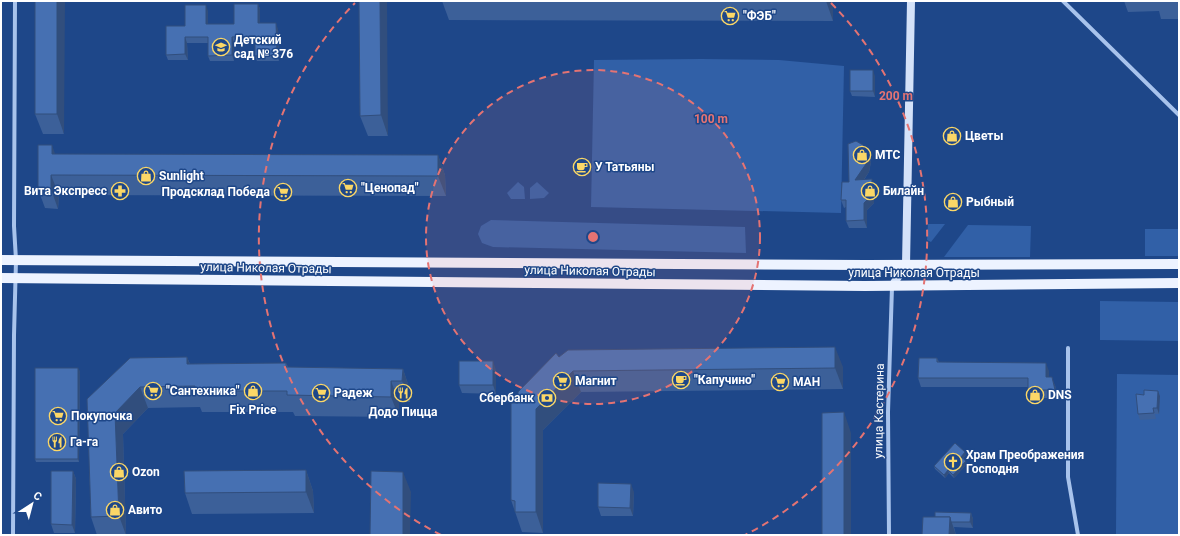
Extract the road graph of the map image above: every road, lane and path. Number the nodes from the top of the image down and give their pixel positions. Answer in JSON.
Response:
{"nodes":[{"id":1,"x":15,"y":1,"type":"edge"},
{"id":2,"x":911,"y":1,"type":"edge"},
{"id":3,"x":1063,"y":1,"type":"edge"},
{"id":4,"x":1179,"y":115,"type":"edge"},
{"id":5,"x":1,"y":260,"type":"edge"},
{"id":6,"x":16,"y":260,"type":"junction"},
{"id":7,"x":1179,"y":264,"type":"edge"},
{"id":8,"x":906,"y":265,"type":"junction"},
{"id":9,"x":1,"y":278,"type":"edge"},
{"id":10,"x":15,"y":278,"type":"junction"},
{"id":11,"x":1179,"y":283,"type":"edge"},
{"id":12,"x":892,"y":286,"type":"junction"},
{"id":13,"x":1068,"y":348,"type":"dead end"},
{"id":14,"x":13,"y":535,"type":"edge"},
{"id":15,"x":889,"y":535,"type":"edge"},
{"id":16,"x":1078,"y":535,"type":"edge"}],
"edges":[{"from":1,"to":6,"type":"street"},
{"from":2,"to":8,"type":"street"},
{"from":3,"to":4,"type":"street"},
{"from":5,"to":6,"type":"main road","name":"улица Николая Отрады"},
{"from":6,"to":8,"type":"main road","name":"улица Николая Отрады"},
{"from":6,"to":10,"type":"street"},
{"from":7,"to":8,"type":"main road","name":"улица Николая Отрады"},
{"from":8,"to":12,"type":"street"},
{"from":9,"to":10,"type":"main road","name":"улица Николая Отрады"},
{"from":10,"to":12,"type":"main road","name":"улица Николая Отрады"},
{"from":10,"to":14,"type":"street"},
{"from":11,"to":12,"type":"main road","name":"улица Николая Отрады"},
{"from":12,"to":15,"type":"street","name":"улица Кастерина"},
{"from":13,"to":16,"type":"street"}]}
